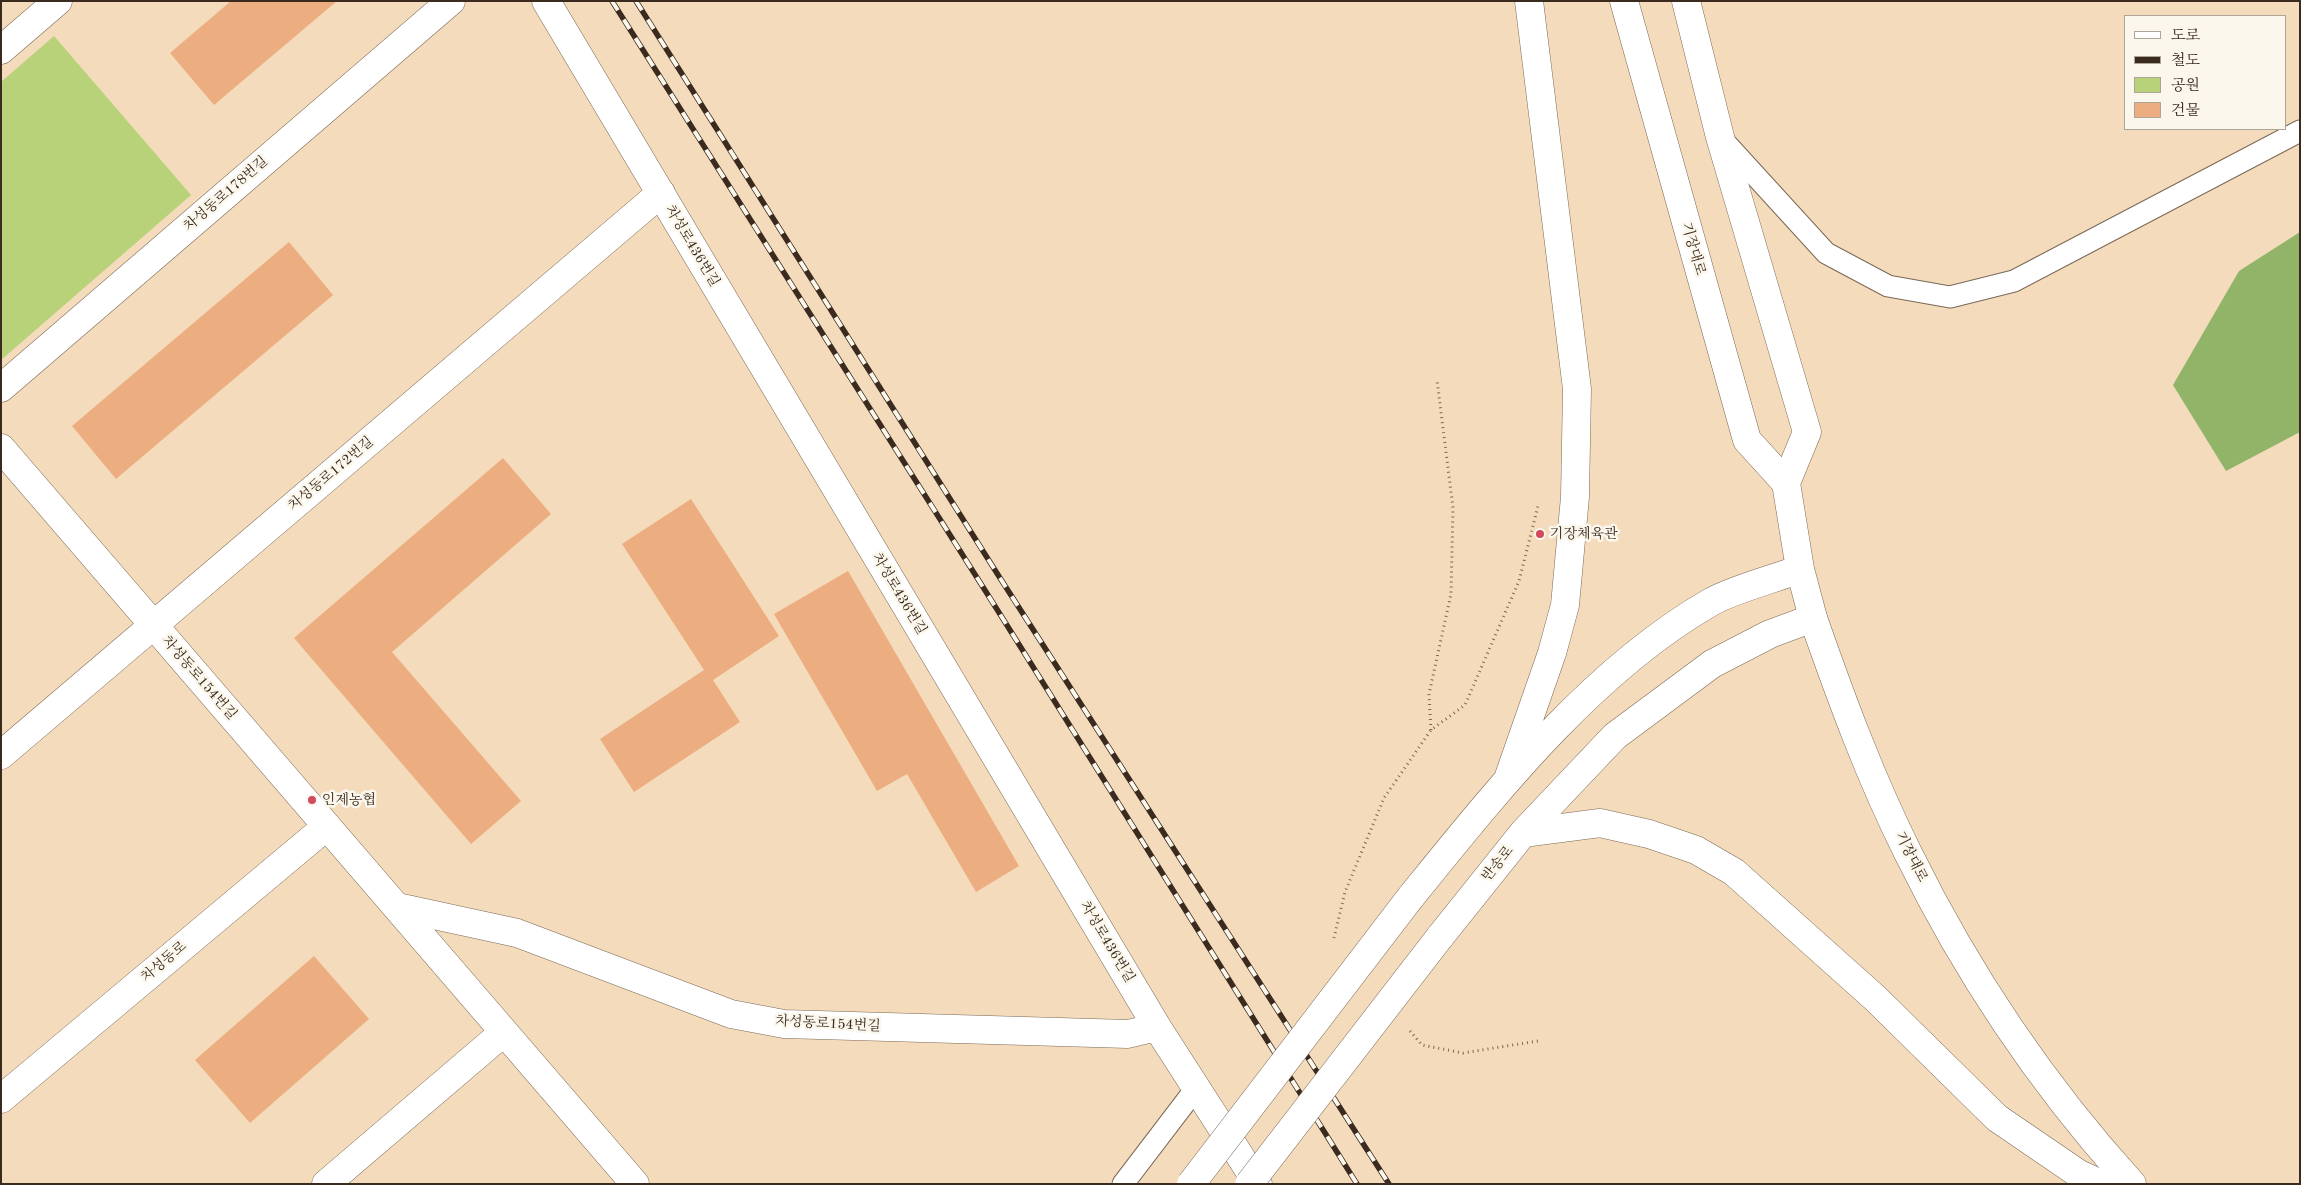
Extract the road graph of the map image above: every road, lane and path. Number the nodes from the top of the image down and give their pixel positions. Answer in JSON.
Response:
{"nodes":[{"id":1,"x":58,"y":1,"type":"edge"},
{"id":2,"x":450,"y":1,"type":"edge"},
{"id":3,"x":546,"y":1,"type":"edge"},
{"id":4,"x":1529,"y":1,"type":"edge"},
{"id":5,"x":1624,"y":1,"type":"edge"},
{"id":6,"x":1686,"y":1,"type":"edge"},
{"id":7,"x":1,"y":50,"type":"edge"},
{"id":8,"x":2300,"y":130,"type":"edge"},
{"id":9,"x":1720,"y":137,"type":"junction"},
{"id":10,"x":661,"y":193,"type":"junction"},
{"id":11,"x":1437,"y":380,"type":"dead end"},
{"id":12,"x":1,"y":388,"type":"edge"},
{"id":13,"x":1,"y":448,"type":"edge"},
{"id":14,"x":1786,"y":483,"type":"junction"},
{"id":15,"x":1539,"y":502,"type":"dead end"},
{"id":16,"x":1800,"y":569,"type":"junction"},
{"id":17,"x":1813,"y":618,"type":"junction"},
{"id":18,"x":154,"y":625,"type":"junction"},
{"id":19,"x":1431,"y":730,"type":"junction"},
{"id":20,"x":1,"y":755,"type":"edge"},
{"id":21,"x":1508,"y":779,"type":"junction"},
{"id":22,"x":327,"y":826,"type":"junction"},
{"id":23,"x":1523,"y":833,"type":"junction"},
{"id":24,"x":397,"y":907,"type":"junction"},
{"id":25,"x":1333,"y":941,"type":"dead end"},
{"id":26,"x":1157,"y":1027,"type":"junction"},
{"id":27,"x":1410,"y":1030,"type":"dead end"},
{"id":28,"x":504,"y":1032,"type":"junction"},
{"id":29,"x":1538,"y":1041,"type":"dead end"},
{"id":30,"x":1197,"y":1087,"type":"junction"},
{"id":31,"x":1,"y":1099,"type":"edge"},
{"id":32,"x":326,"y":1184,"type":"edge"},
{"id":33,"x":635,"y":1184,"type":"edge"},
{"id":34,"x":1123,"y":1184,"type":"edge"},
{"id":35,"x":1191,"y":1184,"type":"edge"},
{"id":36,"x":1249,"y":1184,"type":"edge"},
{"id":37,"x":1258,"y":1184,"type":"edge"},
{"id":38,"x":2101,"y":1184,"type":"edge"},
{"id":39,"x":2132,"y":1184,"type":"edge"}],
"edges":[{"from":1,"to":7,"type":"street"},
{"from":2,"to":12,"type":"street","name":"차성동로178번길"},
{"from":3,"to":10,"type":"street","name":"차성로436번길"},
{"from":4,"to":21,"type":"street"},
{"from":5,"to":14,"type":"street","name":"기장대로"},
{"from":6,"to":9,"type":"street"},
{"from":8,"to":9,"type":"lane"},
{"from":9,"to":14,"type":"street"},
{"from":10,"to":18,"type":"street","name":"차성동로172번길"},
{"from":10,"to":26,"type":"street","name":"차성로436번길"},
{"from":11,"to":19,"type":"path"},
{"from":13,"to":18,"type":"street","name":"차성동로154번길"},
{"from":14,"to":16,"type":"street","name":"기장대로"},
{"from":15,"to":19,"type":"path"},
{"from":16,"to":17,"type":"street","name":"기장대로"},
{"from":16,"to":21,"type":"street"},
{"from":17,"to":23,"type":"street","name":"반송로"},
{"from":17,"to":39,"type":"street","name":"기장대로"},
{"from":18,"to":20,"type":"street","name":"차성동로172번길"},
{"from":18,"to":22,"type":"street","name":"차성동로154번길"},
{"from":19,"to":25,"type":"path"},
{"from":21,"to":35,"type":"street","bridge":true},
{"from":22,"to":24,"type":"street","name":"차성동로154번길"},
{"from":22,"to":31,"type":"street","name":"차성동로"},
{"from":23,"to":36,"type":"street","name":"반송로","bridge":true},
{"from":23,"to":38,"type":"street"},
{"from":24,"to":26,"type":"street","name":"차성동로154번길"},
{"from":24,"to":28,"type":"street","name":"차성동로154번길"},
{"from":26,"to":30,"type":"street","name":"차성로436번길"},
{"from":27,"to":29,"type":"path"},
{"from":28,"to":32,"type":"street"},
{"from":28,"to":33,"type":"street","name":"차성동로154번길"},
{"from":30,"to":34,"type":"lane"},
{"from":30,"to":37,"type":"street","name":"차성로436번길"}]}
